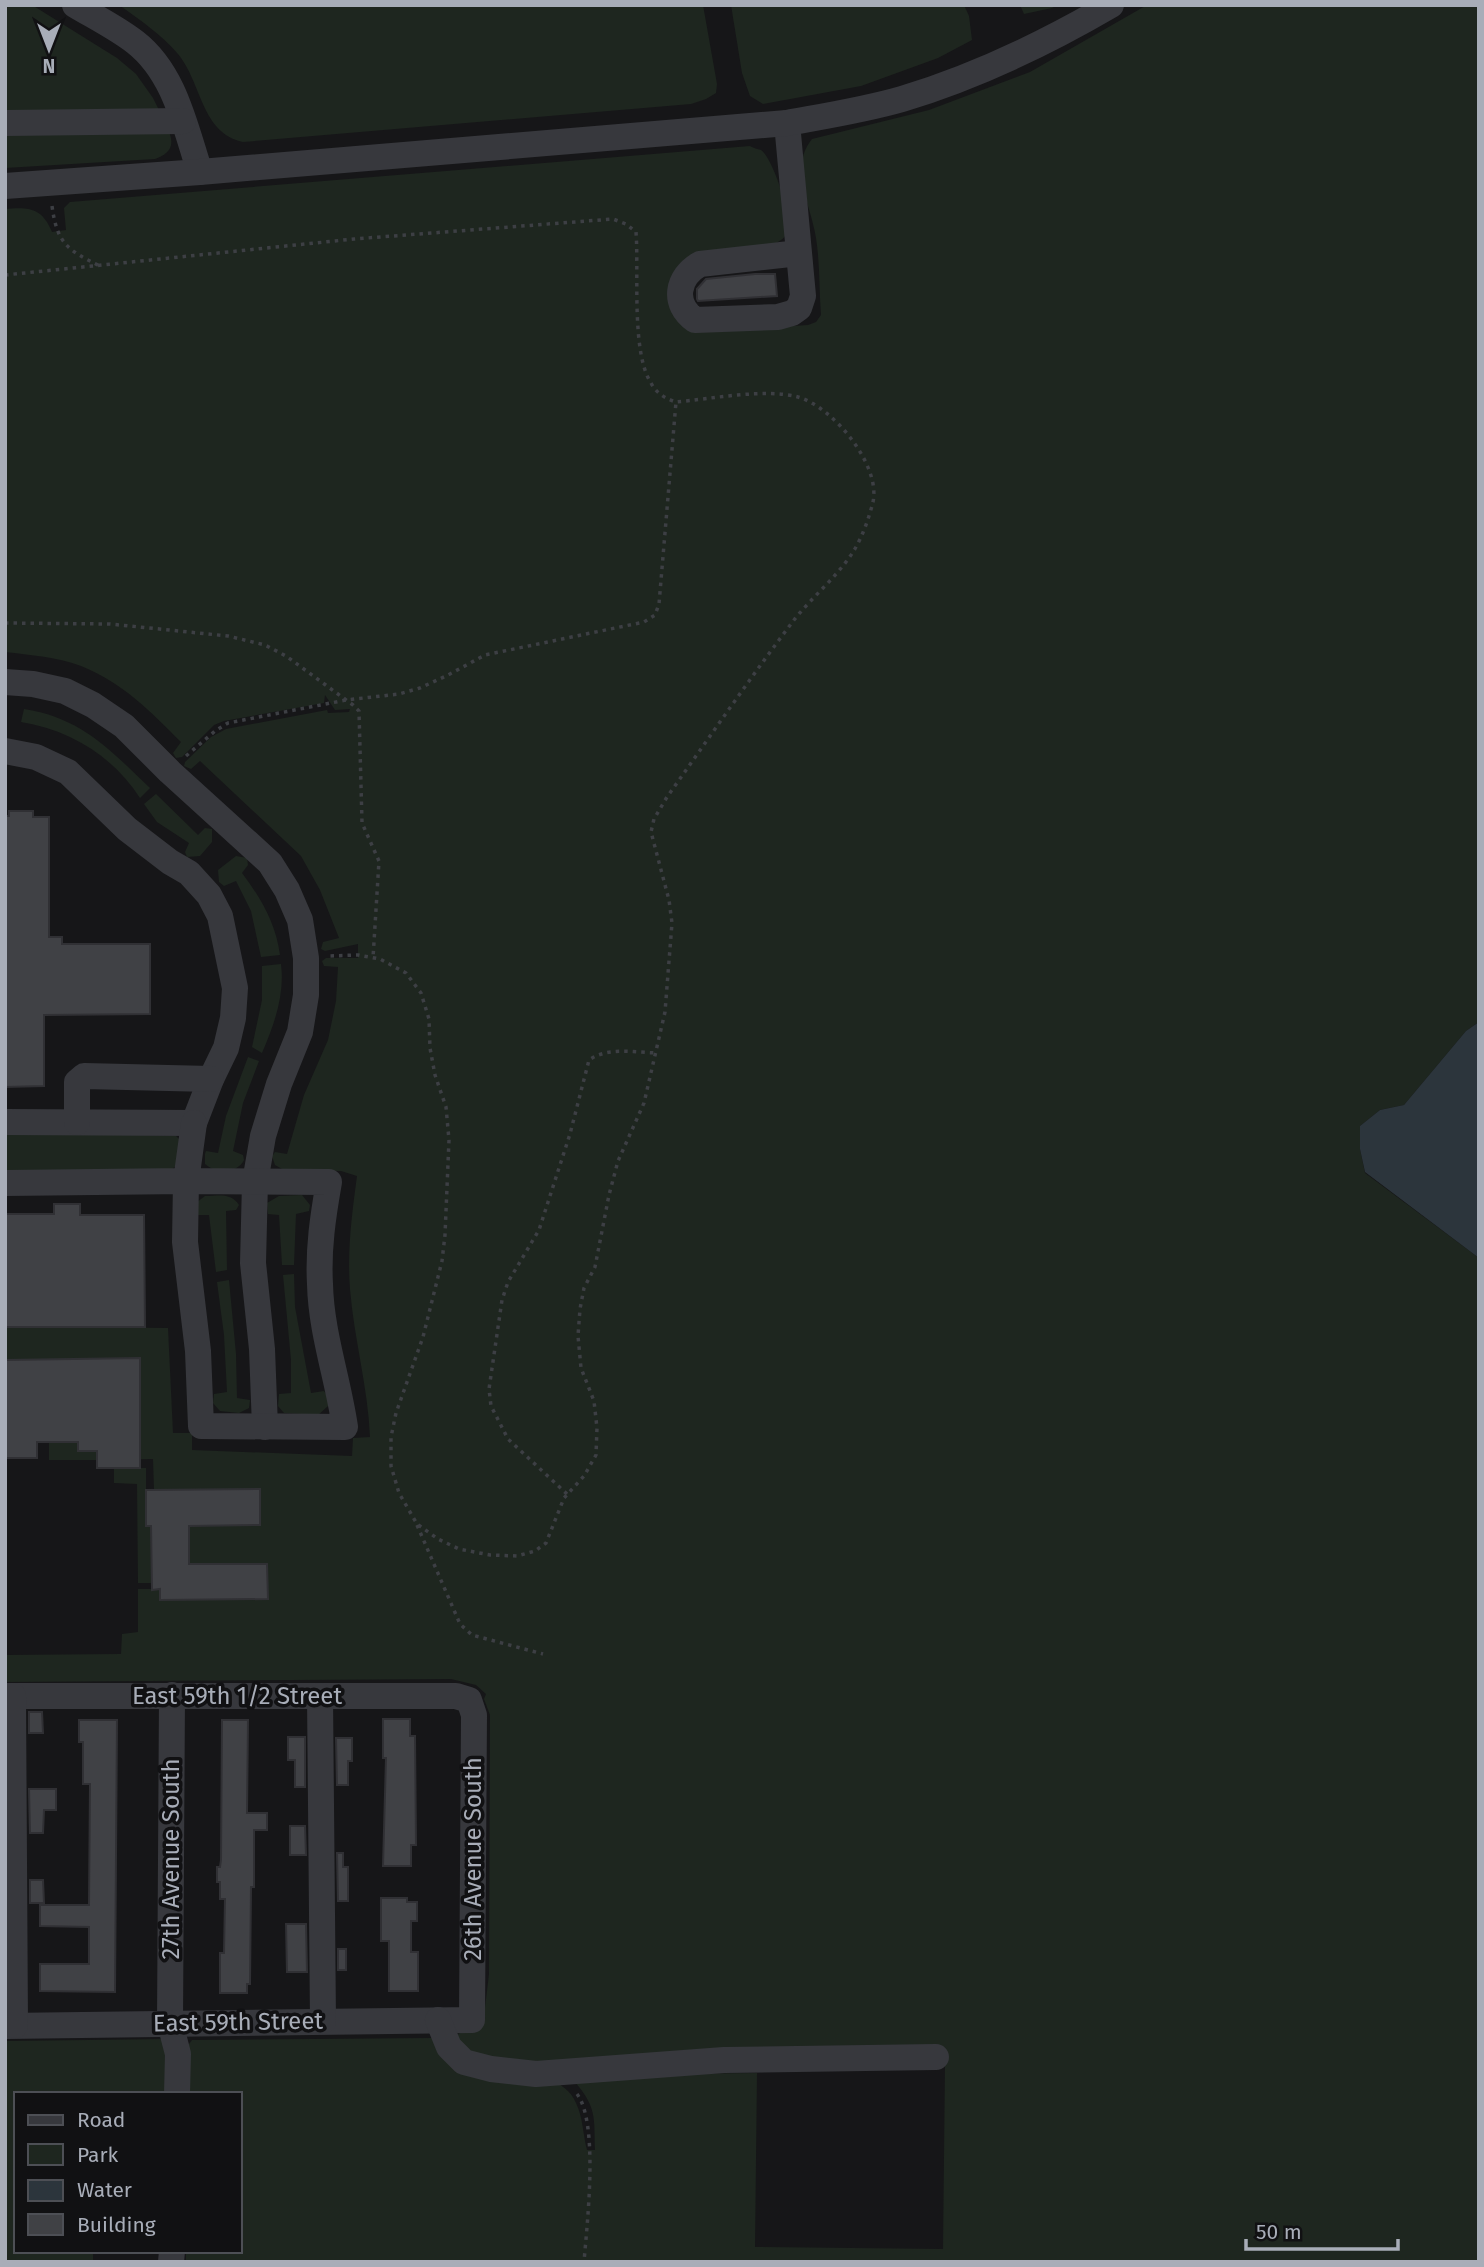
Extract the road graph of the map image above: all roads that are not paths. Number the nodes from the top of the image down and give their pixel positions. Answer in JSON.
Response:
{"nodes":[{"id":1,"x":75,"y":5,"type":"edge"},
{"id":2,"x":1111,"y":5,"type":"edge"},
{"id":3,"x":183,"y":121,"type":"junction"},
{"id":4,"x":5,"y":123,"type":"edge"},
{"id":5,"x":787,"y":123,"type":"junction"},
{"id":6,"x":200,"y":172,"type":"junction"},
{"id":7,"x":5,"y":186,"type":"edge"},
{"id":8,"x":799,"y":253,"type":"junction"},
{"id":9,"x":5,"y":682,"type":"edge"},
{"id":10,"x":5,"y":751,"type":"edge"},
{"id":11,"x":211,"y":1079,"type":"junction"},
{"id":12,"x":5,"y":1122,"type":"edge"},
{"id":13,"x":77,"y":1122,"type":"junction"},
{"id":14,"x":194,"y":1123,"type":"junction"},
{"id":15,"x":186,"y":1181,"type":"junction"},
{"id":16,"x":255,"y":1182,"type":"junction"},
{"id":17,"x":5,"y":1183,"type":"edge"},
{"id":18,"x":265,"y":1427,"type":"junction"},
{"id":19,"x":172,"y":1695,"type":"junction"},
{"id":20,"x":9,"y":1696,"type":"edge"},
{"id":21,"x":320,"y":1696,"type":"junction"},
{"id":22,"x":469,"y":1700,"type":"joint"},
{"id":23,"x":438,"y":2020,"type":"junction"},
{"id":24,"x":472,"y":2020,"type":"joint"},
{"id":25,"x":323,"y":2021,"type":"junction"},
{"id":26,"x":170,"y":2023,"type":"junction"},
{"id":27,"x":10,"y":2026,"type":"edge"},
{"id":28,"x":936,"y":2057,"type":"dead end"},
{"id":29,"x":177,"y":2092,"type":"edge"}],
"edges":[{"from":1,"to":3,"type":"street"},
{"from":2,"to":5,"type":"street"},
{"from":3,"to":4,"type":"street"},
{"from":3,"to":6,"type":"street"},
{"from":5,"to":6,"type":"street"},
{"from":5,"to":8,"type":"street"},
{"from":6,"to":7,"type":"street"},
{"from":8,"to":8,"type":"street"},
{"from":9,"to":16,"type":"street"},
{"from":10,"to":11,"type":"street"},
{"from":11,"to":13,"type":"street"},
{"from":11,"to":14,"type":"street"},
{"from":12,"to":13,"type":"street"},
{"from":13,"to":14,"type":"street"},
{"from":14,"to":15,"type":"street"},
{"from":15,"to":16,"type":"street"},
{"from":15,"to":17,"type":"street"},
{"from":15,"to":18,"type":"street"},
{"from":16,"to":18,"type":"street"},
{"from":16,"to":18,"type":"street"},
{"from":19,"to":20,"type":"street","name":"East 59th 1/2 Street"},
{"from":19,"to":21,"type":"street","name":"East 59th 1/2 Street"},
{"from":19,"to":26,"type":"street","name":"27th Avenue South"},
{"from":20,"to":27,"type":"street"},
{"from":21,"to":22,"type":"street","name":"East 59th 1/2 Street"},
{"from":21,"to":25,"type":"street"},
{"from":22,"to":24,"type":"street","name":"26th Avenue South"},
{"from":23,"to":24,"type":"street","name":"East 59th Street"},
{"from":23,"to":25,"type":"street","name":"East 59th Street"},
{"from":23,"to":28,"type":"street"},
{"from":25,"to":26,"type":"street","name":"East 59th Street"},
{"from":26,"to":27,"type":"street","name":"East 59th Street"},
{"from":26,"to":29,"type":"street","name":"27th Avenue South"}]}
